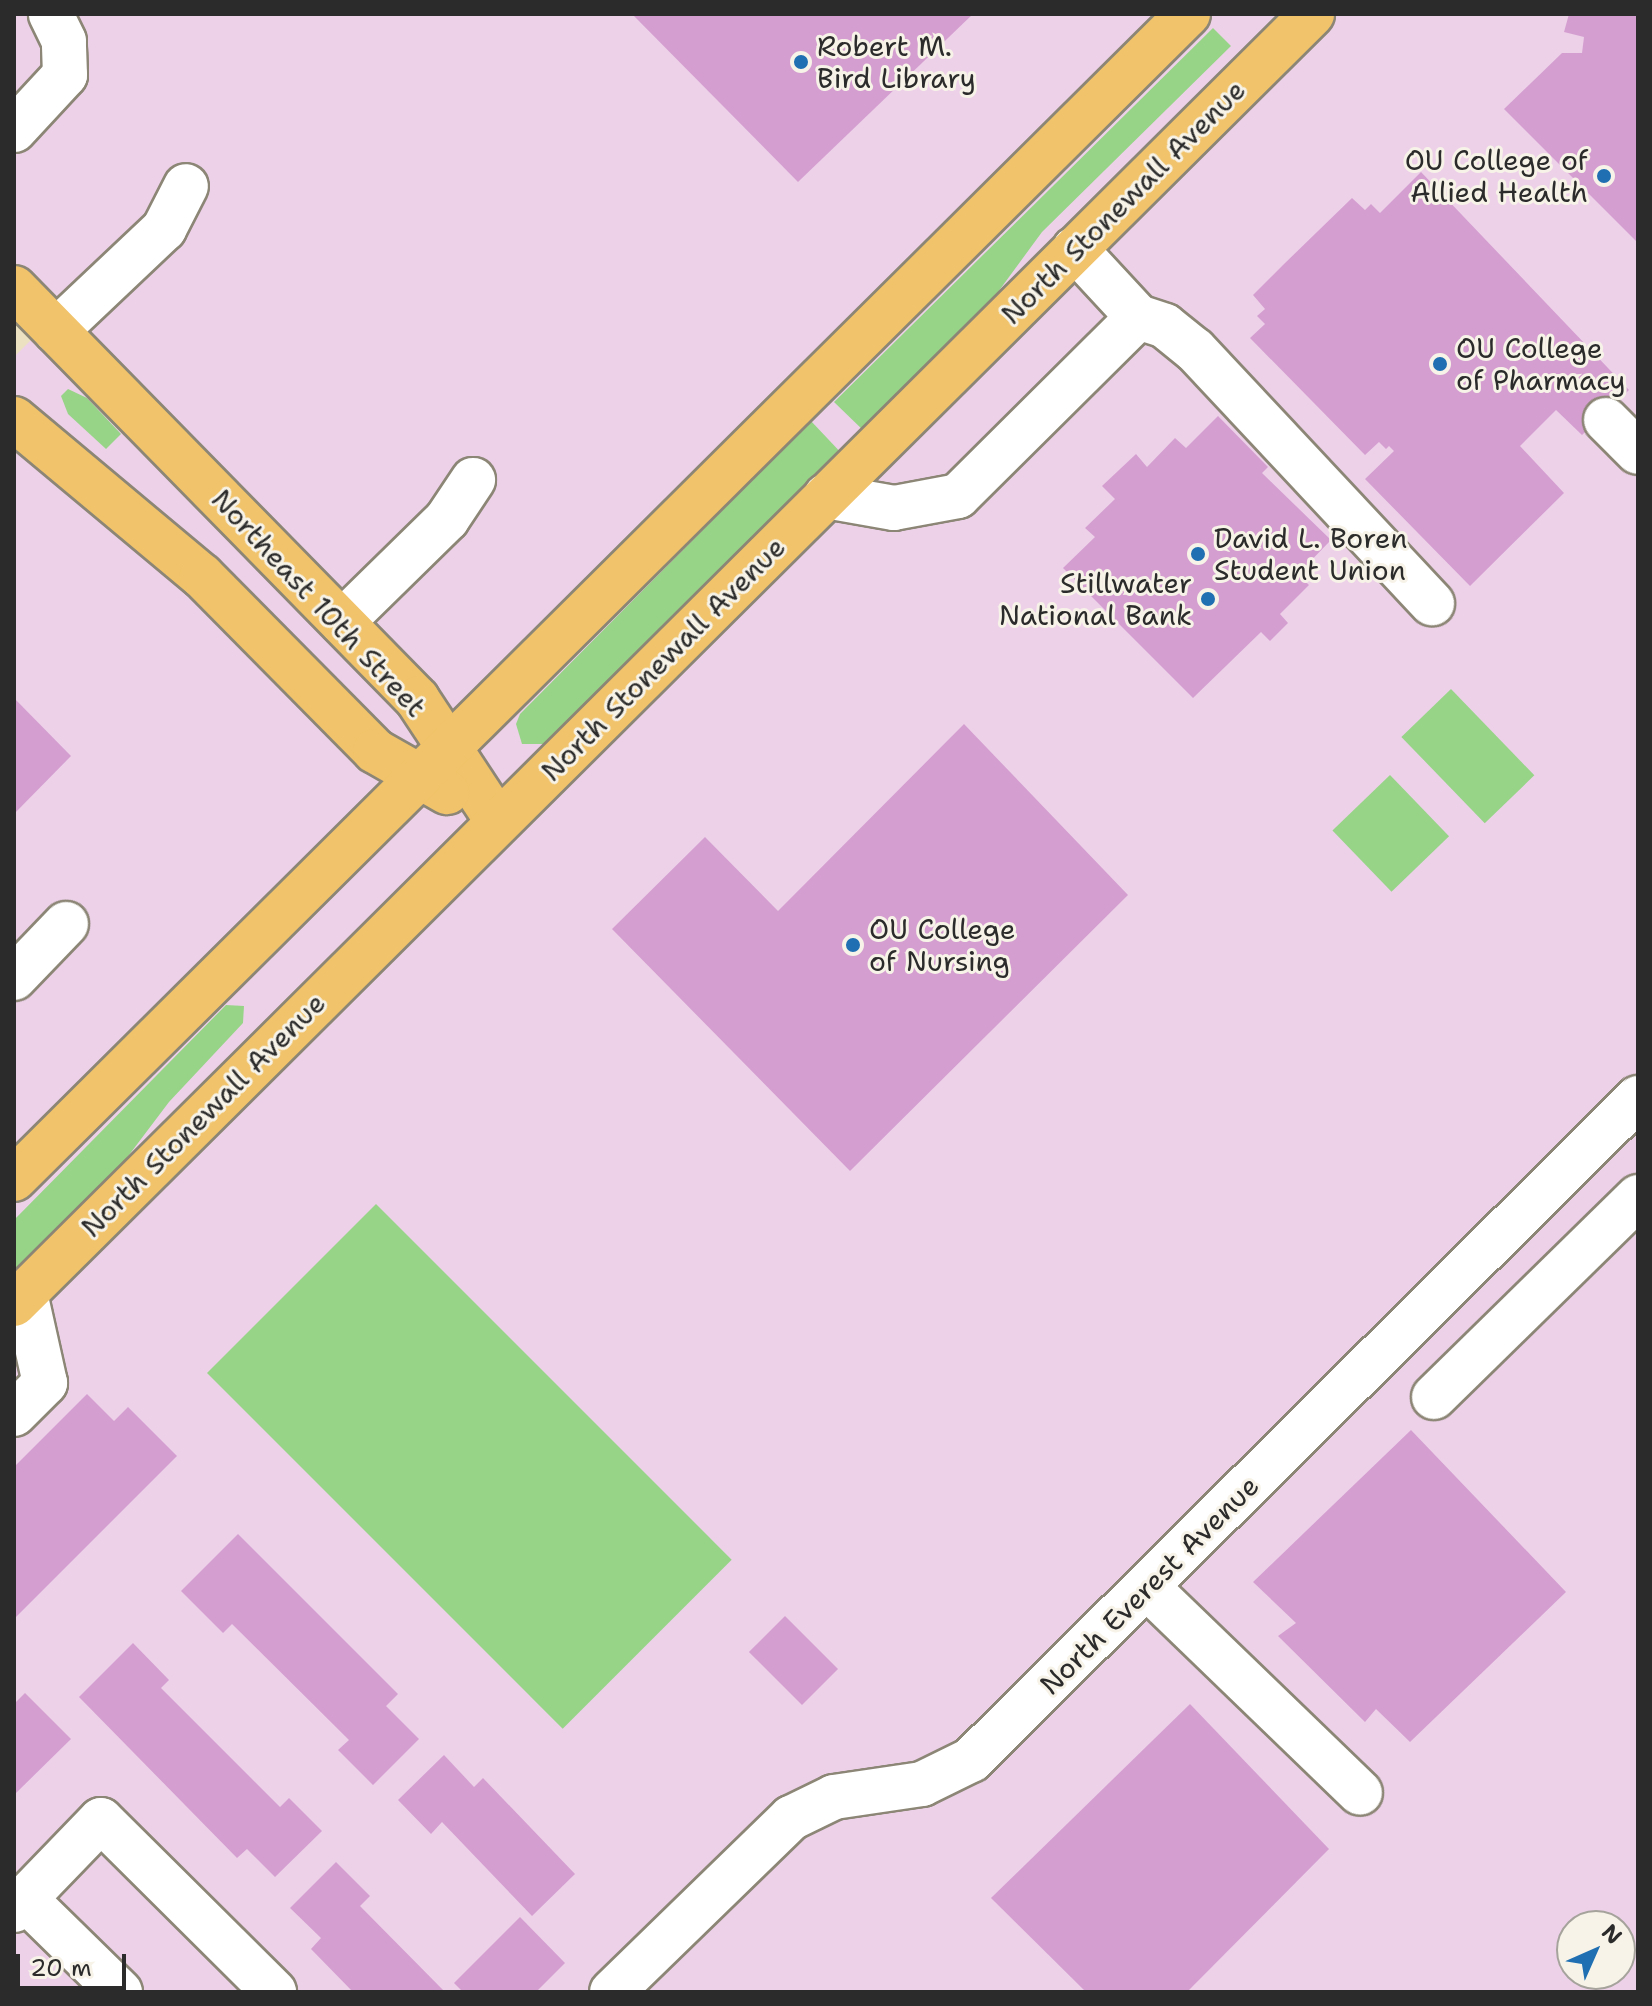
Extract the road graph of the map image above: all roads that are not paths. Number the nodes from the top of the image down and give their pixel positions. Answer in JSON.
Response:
{"nodes":[{"id":1,"x":51,"y":14,"type":"edge"},
{"id":2,"x":1188,"y":14,"type":"edge"},
{"id":3,"x":1312,"y":14,"type":"edge"},
{"id":4,"x":14,"y":130,"type":"edge"},
{"id":5,"x":186,"y":186,"type":"dead end"},
{"id":6,"x":1075,"y":249,"type":"junction"},
{"id":7,"x":14,"y":288,"type":"edge"},
{"id":8,"x":1138,"y":317,"type":"junction"},
{"id":9,"x":56,"y":331,"type":"junction"},
{"id":10,"x":14,"y":419,"type":"edge"},
{"id":11,"x":1606,"y":420,"type":"dead end"},
{"id":12,"x":1638,"y":452,"type":"edge"},
{"id":13,"x":473,"y":480,"type":"dead end"},
{"id":14,"x":826,"y":496,"type":"junction"},
{"id":15,"x":1432,"y":603,"type":"dead end"},
{"id":16,"x":342,"y":622,"type":"junction"},
{"id":17,"x":436,"y":763,"type":"junction"},
{"id":18,"x":498,"y":822,"type":"junction"},
{"id":19,"x":66,"y":924,"type":"dead end"},
{"id":20,"x":14,"y":978,"type":"edge"},
{"id":21,"x":1638,"y":1098,"type":"edge"},
{"id":22,"x":14,"y":1179,"type":"edge"},
{"id":23,"x":1638,"y":1197,"type":"edge"},
{"id":24,"x":20,"y":1298,"type":"edge"},
{"id":25,"x":1434,"y":1397,"type":"dead end"},
{"id":26,"x":14,"y":1414,"type":"edge"},
{"id":27,"x":1147,"y":1587,"type":"junction"},
{"id":28,"x":1360,"y":1793,"type":"dead end"},
{"id":29,"x":19,"y":1904,"type":"edge"},
{"id":30,"x":120,"y":1992,"type":"edge"},
{"id":31,"x":274,"y":1992,"type":"edge"},
{"id":32,"x":612,"y":1992,"type":"edge"}],
"edges":[{"from":1,"to":4,"type":"street"},
{"from":2,"to":17,"type":"main road"},
{"from":3,"to":6,"type":"main road","name":"North Stonewall Avenue"},
{"from":5,"to":9,"type":"street"},
{"from":6,"to":8,"type":"street"},
{"from":6,"to":14,"type":"main road","name":"North Stonewall Avenue"},
{"from":7,"to":9,"type":"main road","name":"Northeast 10th Street"},
{"from":8,"to":14,"type":"street"},
{"from":8,"to":15,"type":"street"},
{"from":9,"to":16,"type":"main road","name":"Northeast 10th Street"},
{"from":10,"to":17,"type":"main road","name":"Northeast 10th Street"},
{"from":11,"to":12,"type":"street"},
{"from":13,"to":16,"type":"street"},
{"from":14,"to":18,"type":"main road","name":"North Stonewall Avenue"},
{"from":16,"to":17,"type":"main road","name":"Northeast 10th Street"},
{"from":17,"to":18,"type":"main road","name":"Northeast 10th Street"},
{"from":17,"to":22,"type":"main road"},
{"from":18,"to":24,"type":"main road","name":"North Stonewall Avenue"},
{"from":19,"to":20,"type":"street"},
{"from":21,"to":27,"type":"street","name":"North Everest Avenue"},
{"from":23,"to":25,"type":"street"},
{"from":24,"to":26,"type":"street"},
{"from":27,"to":28,"type":"street"},
{"from":27,"to":32,"type":"street","name":"North Everest Avenue"},
{"from":29,"to":30,"type":"street"},
{"from":29,"to":31,"type":"street"}]}
